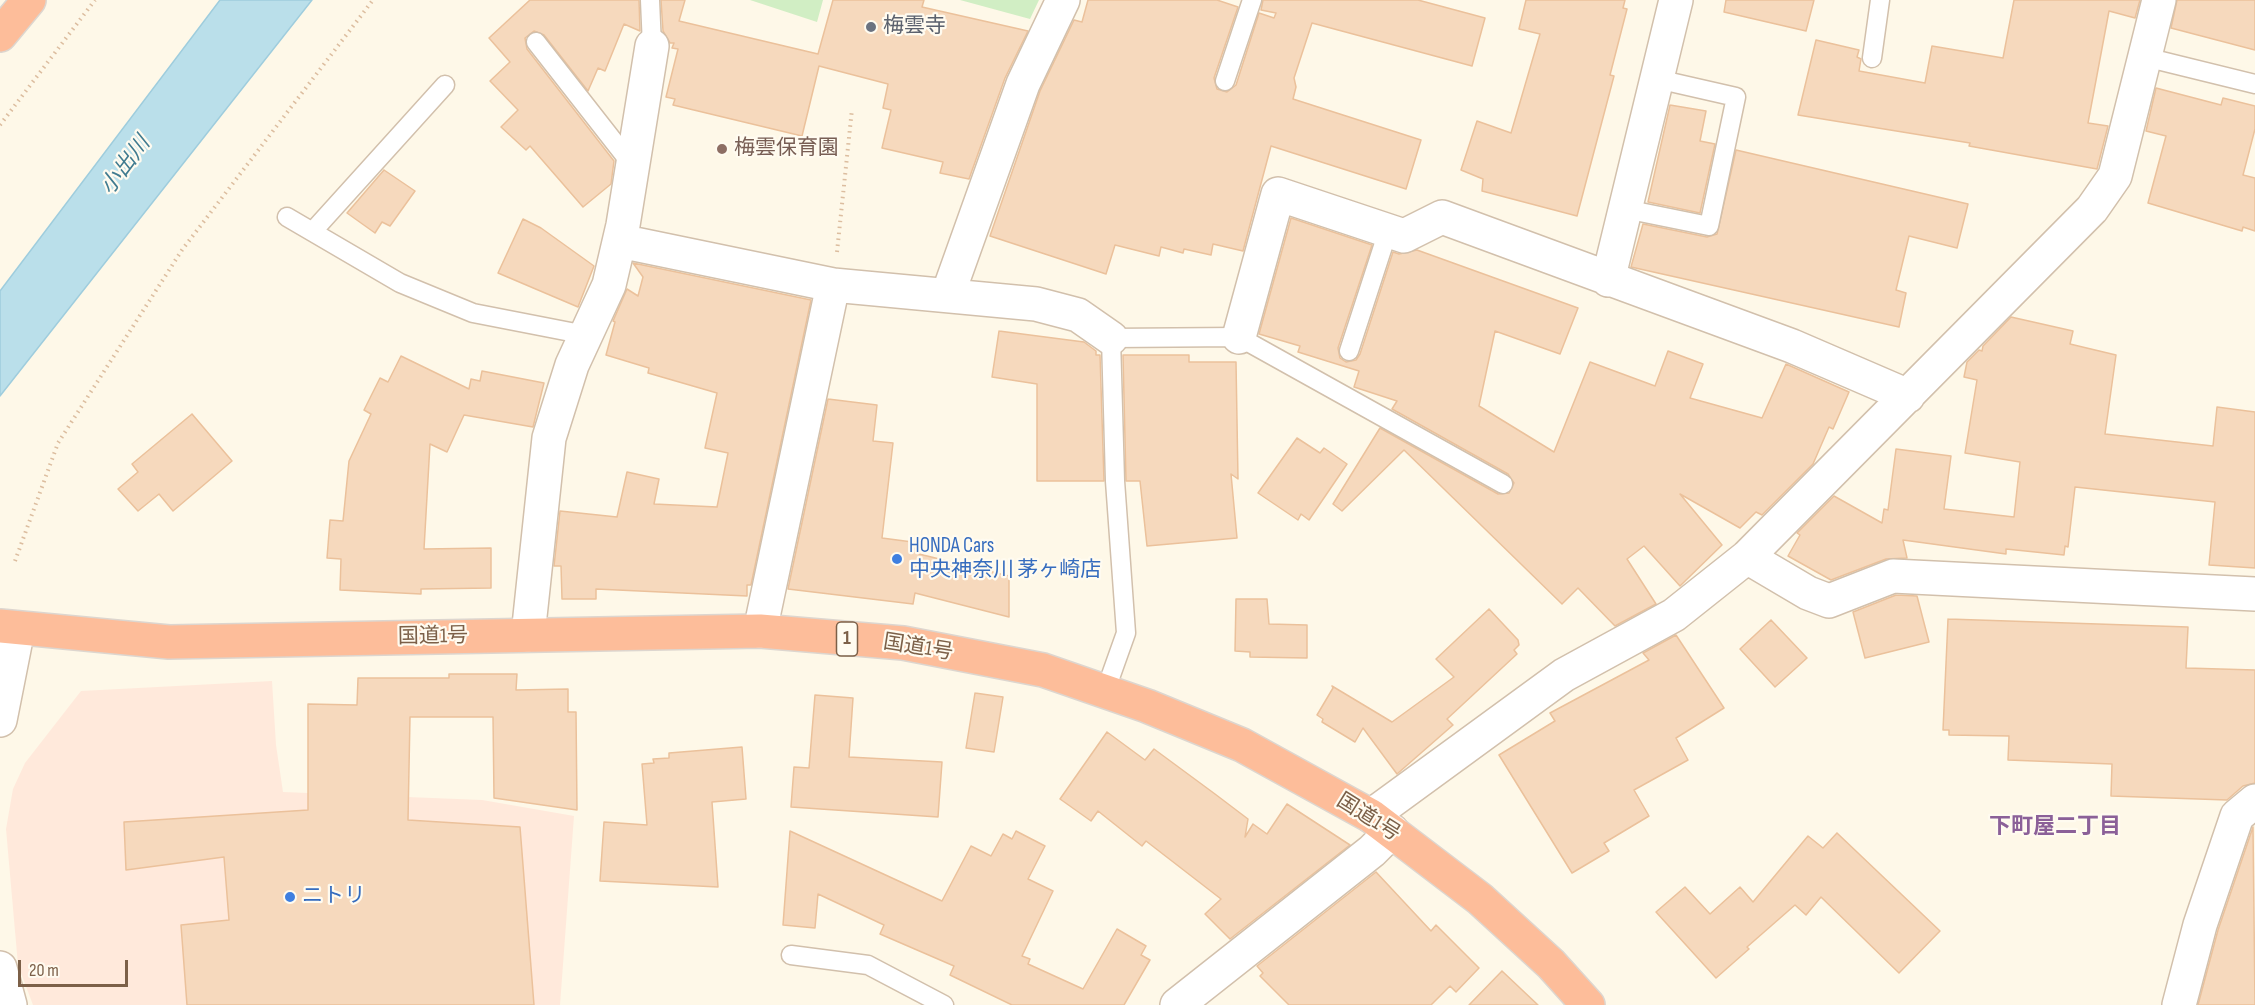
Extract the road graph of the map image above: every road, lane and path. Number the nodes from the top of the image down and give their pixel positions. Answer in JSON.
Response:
{"nodes":[{"id":1,"x":29,"y":0,"type":"edge"},
{"id":2,"x":95,"y":0,"type":"edge"},
{"id":3,"x":373,"y":0,"type":"edge"},
{"id":4,"x":651,"y":0,"type":"edge"},
{"id":5,"x":1063,"y":0,"type":"edge"},
{"id":6,"x":1252,"y":0,"type":"edge"},
{"id":7,"x":1676,"y":0,"type":"edge"},
{"id":8,"x":1880,"y":0,"type":"edge"},
{"id":9,"x":2159,"y":0,"type":"edge"},
{"id":10,"x":0,"y":35,"type":"edge"},
{"id":11,"x":536,"y":42,"type":"dead end"},
{"id":12,"x":652,"y":46,"type":"joint"},
{"id":13,"x":2145,"y":57,"type":"junction"},
{"id":14,"x":1872,"y":58,"type":"dead end"},
{"id":15,"x":1657,"y":79,"type":"junction"},
{"id":16,"x":1225,"y":81,"type":"dead end"},
{"id":17,"x":2255,"y":84,"type":"edge"},
{"id":18,"x":445,"y":85,"type":"dead end"},
{"id":19,"x":852,"y":109,"type":"dead end"},
{"id":20,"x":0,"y":125,"type":"edge"},
{"id":21,"x":633,"y":166,"type":"junction"},
{"id":22,"x":1625,"y":209,"type":"junction"},
{"id":23,"x":287,"y":217,"type":"dead end"},
{"id":24,"x":313,"y":231,"type":"junction"},
{"id":25,"x":1388,"y":231,"type":"junction"},
{"id":26,"x":620,"y":241,"type":"junction"},
{"id":27,"x":1608,"y":280,"type":"junction"},
{"id":28,"x":833,"y":285,"type":"junction"},
{"id":29,"x":948,"y":294,"type":"junction"},
{"id":30,"x":586,"y":335,"type":"junction"},
{"id":31,"x":1239,"y":337,"type":"junction"},
{"id":32,"x":1111,"y":338,"type":"junction"},
{"id":33,"x":1349,"y":351,"type":"dead end"},
{"id":34,"x":1908,"y":396,"type":"junction"},
{"id":35,"x":1503,"y":484,"type":"dead end"},
{"id":36,"x":1747,"y":556,"type":"junction"},
{"id":37,"x":15,"y":561,"type":"dead end"},
{"id":38,"x":2255,"y":594,"type":"edge"},
{"id":39,"x":9,"y":628,"type":"edge"},
{"id":40,"x":760,"y":631,"type":"junction"},
{"id":41,"x":528,"y":635,"type":"junction"},
{"id":42,"x":1105,"y":692,"type":"junction"},
{"id":43,"x":0,"y":720,"type":"edge"},
{"id":44,"x":2255,"y":801,"type":"edge"},
{"id":45,"x":1382,"y":824,"type":"junction"},
{"id":46,"x":791,"y":955,"type":"dead end"},
{"id":47,"x":0,"y":968,"type":"edge"},
{"id":48,"x":10,"y":1005,"type":"edge"},
{"id":49,"x":944,"y":1005,"type":"edge"},
{"id":50,"x":1177,"y":1005,"type":"edge"},
{"id":51,"x":1588,"y":1005,"type":"edge"},
{"id":52,"x":2179,"y":1005,"type":"edge"}],
"edges":[{"from":1,"to":10,"type":"highway"},
{"from":2,"to":20,"type":"path"},
{"from":3,"to":37,"type":"path"},
{"from":4,"to":12,"type":"lane"},
{"from":5,"to":29,"type":"street"},
{"from":6,"to":16,"type":"lane"},
{"from":7,"to":15,"type":"street"},
{"from":8,"to":14,"type":"lane"},
{"from":9,"to":13,"type":"street"},
{"from":11,"to":21,"type":"lane"},
{"from":12,"to":21,"type":"street"},
{"from":13,"to":17,"type":"lane"},
{"from":13,"to":34,"type":"street"},
{"from":15,"to":22,"type":"street"},
{"from":15,"to":22,"type":"lane"},
{"from":18,"to":24,"type":"lane"},
{"from":19,"to":28,"type":"path"},
{"from":21,"to":26,"type":"street"},
{"from":22,"to":27,"type":"street"},
{"from":23,"to":24,"type":"lane"},
{"from":24,"to":30,"type":"lane"},
{"from":25,"to":27,"type":"street"},
{"from":25,"to":31,"type":"street"},
{"from":25,"to":33,"type":"lane"},
{"from":26,"to":28,"type":"street"},
{"from":26,"to":30,"type":"street"},
{"from":27,"to":34,"type":"street"},
{"from":28,"to":29,"type":"street"},
{"from":28,"to":40,"type":"street"},
{"from":29,"to":32,"type":"street"},
{"from":30,"to":41,"type":"street"},
{"from":31,"to":32,"type":"lane"},
{"from":31,"to":35,"type":"lane"},
{"from":32,"to":42,"type":"lane"},
{"from":34,"to":36,"type":"street"},
{"from":36,"to":38,"type":"street"},
{"from":36,"to":45,"type":"street"},
{"from":39,"to":41,"type":"highway","name":"国道1号","number":"1"},
{"from":39,"to":43,"type":"street"},
{"from":40,"to":41,"type":"highway","name":"国道1号","number":"1"},
{"from":40,"to":42,"type":"highway","name":"国道1号","number":"1"},
{"from":42,"to":45,"type":"highway","name":"国道1号","number":"1"},
{"from":44,"to":52,"type":"street"},
{"from":45,"to":50,"type":"street"},
{"from":45,"to":51,"type":"highway","name":"国道1号","number":"1"},
{"from":46,"to":49,"type":"lane"},
{"from":47,"to":48,"type":"street"}]}
